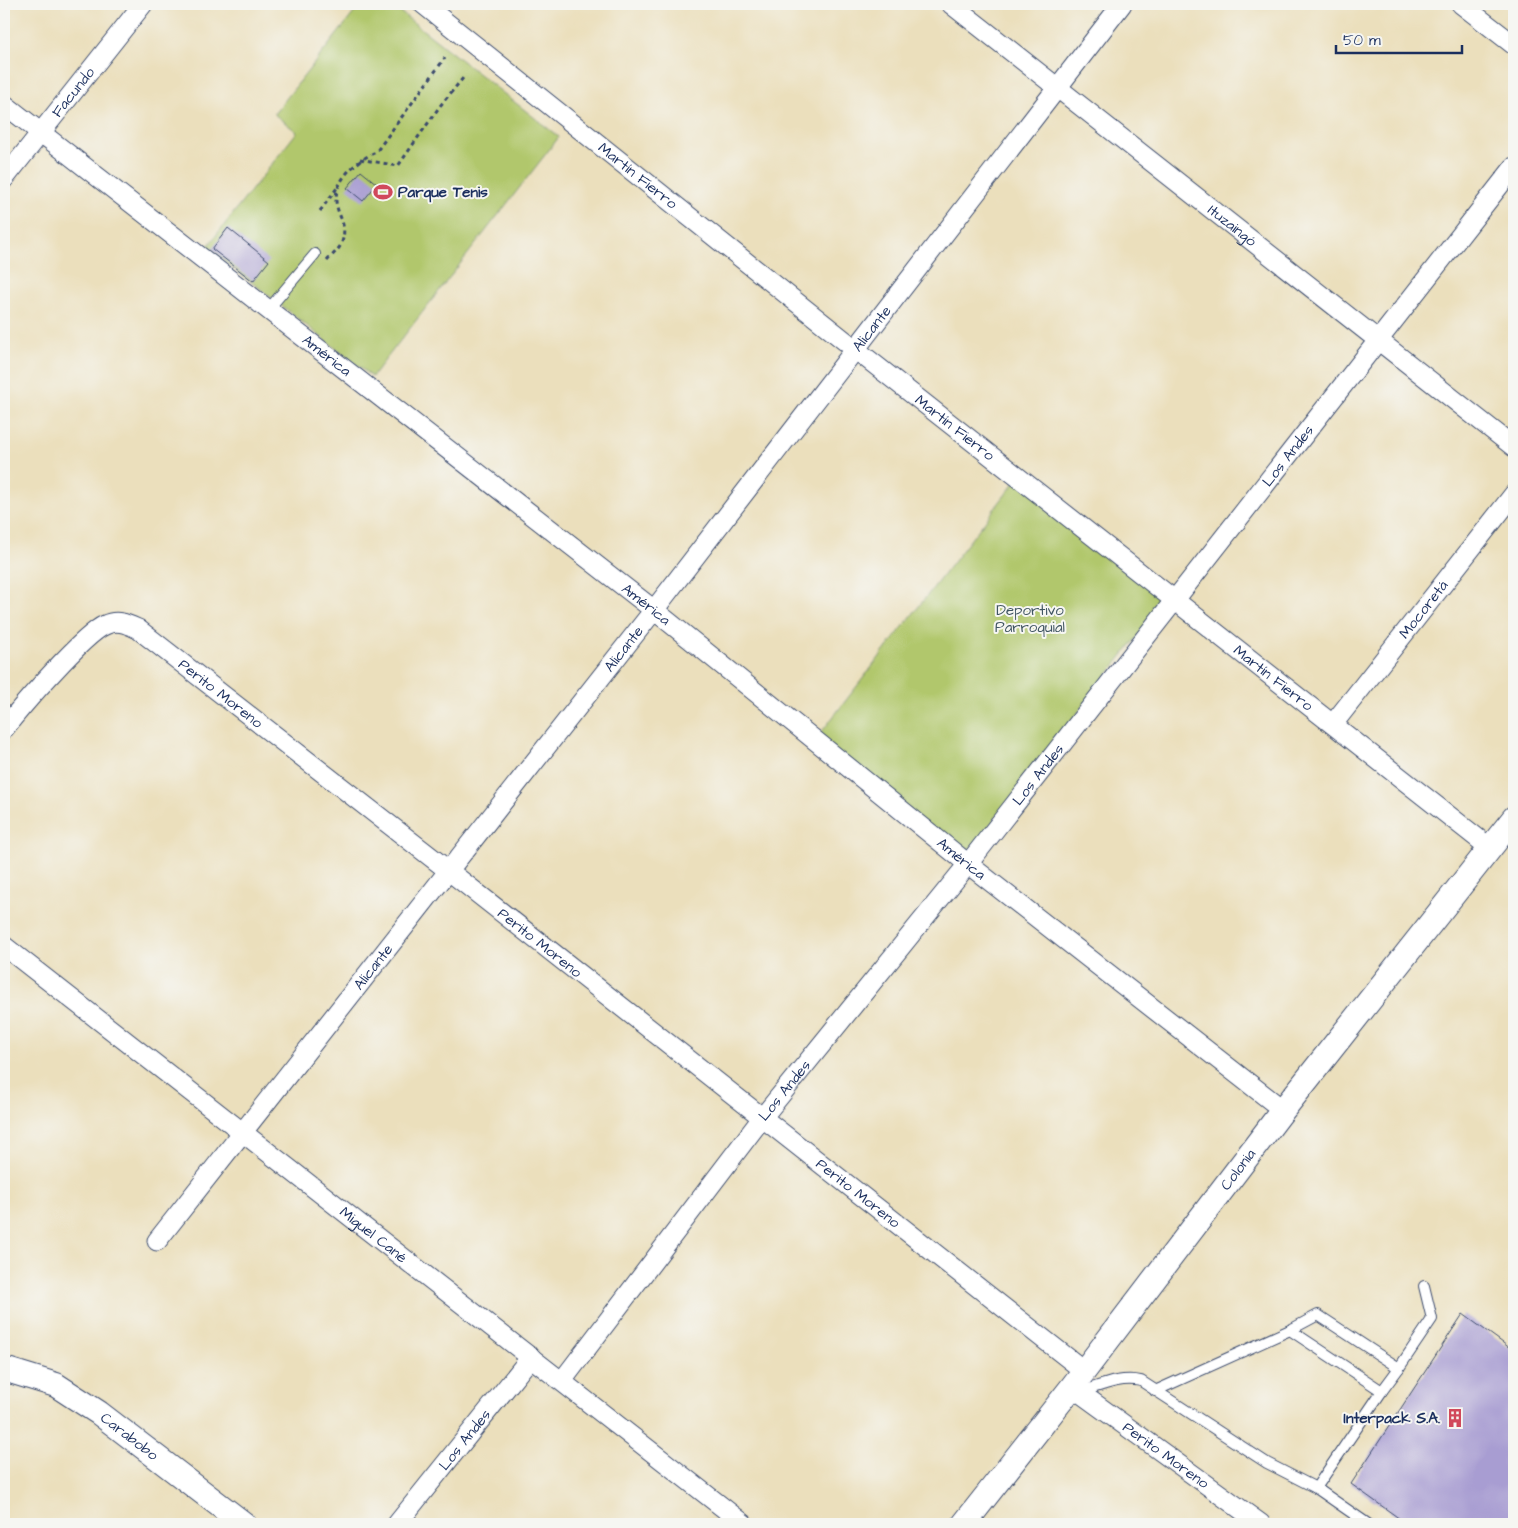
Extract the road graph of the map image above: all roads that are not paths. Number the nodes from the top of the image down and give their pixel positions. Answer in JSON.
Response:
{"nodes":[{"id":1,"x":142,"y":4,"type":"edge"},
{"id":2,"x":423,"y":4,"type":"edge"},
{"id":3,"x":951,"y":4,"type":"edge"},
{"id":4,"x":1122,"y":4,"type":"edge"},
{"id":5,"x":1461,"y":4,"type":"edge"},
{"id":6,"x":1514,"y":45,"type":"edge"},
{"id":7,"x":1056,"y":87,"type":"junction"},
{"id":8,"x":4,"y":104,"type":"edge"},
{"id":9,"x":40,"y":133,"type":"junction"},
{"id":10,"x":1514,"y":167,"type":"edge"},
{"id":11,"x":4,"y":179,"type":"edge"},
{"id":12,"x":315,"y":254,"type":"dead end"},
{"id":13,"x":267,"y":311,"type":"junction"},
{"id":14,"x":1379,"y":340,"type":"junction"},
{"id":15,"x":855,"y":349,"type":"junction"},
{"id":16,"x":1514,"y":446,"type":"edge"},
{"id":17,"x":1514,"y":494,"type":"edge"},
{"id":18,"x":1176,"y":600,"type":"junction"},
{"id":19,"x":654,"y":610,"type":"junction"},
{"id":20,"x":10,"y":710,"type":"edge"},
{"id":21,"x":1333,"y":724,"type":"junction"},
{"id":22,"x":4,"y":729,"type":"edge"},
{"id":23,"x":1514,"y":818,"type":"edge"},
{"id":24,"x":1490,"y":848,"type":"junction"},
{"id":25,"x":968,"y":864,"type":"junction"},
{"id":26,"x":449,"y":871,"type":"junction"},
{"id":27,"x":4,"y":946,"type":"edge"},
{"id":28,"x":1283,"y":1110,"type":"junction"},
{"id":29,"x":762,"y":1118,"type":"junction"},
{"id":30,"x":242,"y":1132,"type":"junction"},
{"id":31,"x":156,"y":1241,"type":"dead end"},
{"id":32,"x":1424,"y":1286,"type":"dead end"},
{"id":33,"x":1290,"y":1330,"type":"junction"},
{"id":34,"x":531,"y":1357,"type":"junction"},
{"id":35,"x":1399,"y":1368,"type":"junction"},
{"id":36,"x":4,"y":1369,"type":"edge"},
{"id":37,"x":562,"y":1381,"type":"junction"},
{"id":38,"x":1079,"y":1383,"type":"junction"},
{"id":39,"x":1155,"y":1391,"type":"junction"},
{"id":40,"x":1382,"y":1391,"type":"junction"},
{"id":41,"x":1316,"y":1488,"type":"junction"},
{"id":42,"x":1251,"y":1522,"type":"edge"},
{"id":43,"x":244,"y":1524,"type":"edge"},
{"id":44,"x":397,"y":1524,"type":"edge"},
{"id":45,"x":744,"y":1524,"type":"edge"},
{"id":46,"x":964,"y":1524,"type":"edge"},
{"id":47,"x":1368,"y":1524,"type":"edge"}],
"edges":[{"from":1,"to":9,"type":"street","name":"Facundo"},
{"from":2,"to":15,"type":"street","name":"Martín Fierro"},
{"from":3,"to":7,"type":"street","name":"Ituzaingó"},
{"from":4,"to":7,"type":"street","name":"Alicante"},
{"from":5,"to":6,"type":"street"},
{"from":7,"to":14,"type":"street","name":"Ituzaingó"},
{"from":7,"to":15,"type":"street","name":"Alicante"},
{"from":8,"to":9,"type":"street","name":"América"},
{"from":9,"to":11,"type":"street","name":"Facundo"},
{"from":9,"to":13,"type":"street","name":"América"},
{"from":10,"to":14,"type":"street","name":"Los Andes"},
{"from":12,"to":13,"type":"lane"},
{"from":13,"to":19,"type":"street","name":"América"},
{"from":14,"to":16,"type":"street","name":"Ituzaingó"},
{"from":14,"to":18,"type":"street","name":"Los Andes"},
{"from":15,"to":18,"type":"street","name":"Martín Fierro"},
{"from":15,"to":19,"type":"street","name":"Alicante"},
{"from":17,"to":21,"type":"street","name":"Mocoretá"},
{"from":18,"to":21,"type":"street","name":"Martín Fierro"},
{"from":18,"to":25,"type":"street","name":"Los Andes"},
{"from":19,"to":25,"type":"street","name":"América"},
{"from":19,"to":26,"type":"street","name":"Alicante"},
{"from":20,"to":22,"type":"street","name":"Perito Moreno"},
{"from":20,"to":26,"type":"street","name":"Perito Moreno"},
{"from":21,"to":24,"type":"street","name":"Martín Fierro"},
{"from":23,"to":24,"type":"street","name":"Colonia"},
{"from":24,"to":28,"type":"street","name":"Colonia"},
{"from":25,"to":28,"type":"street","name":"América"},
{"from":25,"to":29,"type":"street","name":"Los Andes"},
{"from":26,"to":29,"type":"street","name":"Perito Moreno"},
{"from":26,"to":30,"type":"street","name":"Alicante"},
{"from":27,"to":30,"type":"street","name":"Miguel Cané"},
{"from":28,"to":38,"type":"street","name":"Colonia"},
{"from":29,"to":37,"type":"street","name":"Los Andes"},
{"from":29,"to":38,"type":"street","name":"Perito Moreno"},
{"from":30,"to":31,"type":"street","name":"Alicante"},
{"from":30,"to":34,"type":"street","name":"Miguel Cané"},
{"from":32,"to":35,"type":"lane"},
{"from":33,"to":35,"type":"lane"},
{"from":33,"to":39,"type":"lane"},
{"from":33,"to":40,"type":"lane"},
{"from":34,"to":37,"type":"street","name":"Miguel Cané"},
{"from":34,"to":44,"type":"street","name":"Los Andes"},
{"from":35,"to":40,"type":"lane"},
{"from":36,"to":43,"type":"street","name":"Carabobo"},
{"from":37,"to":45,"type":"street","name":"Miguel Cané"},
{"from":38,"to":39,"type":"lane"},
{"from":38,"to":42,"type":"street","name":"Perito Moreno"},
{"from":38,"to":46,"type":"street","name":"Colonia"},
{"from":39,"to":41,"type":"lane"},
{"from":40,"to":41,"type":"lane"},
{"from":41,"to":47,"type":"lane"}]}
